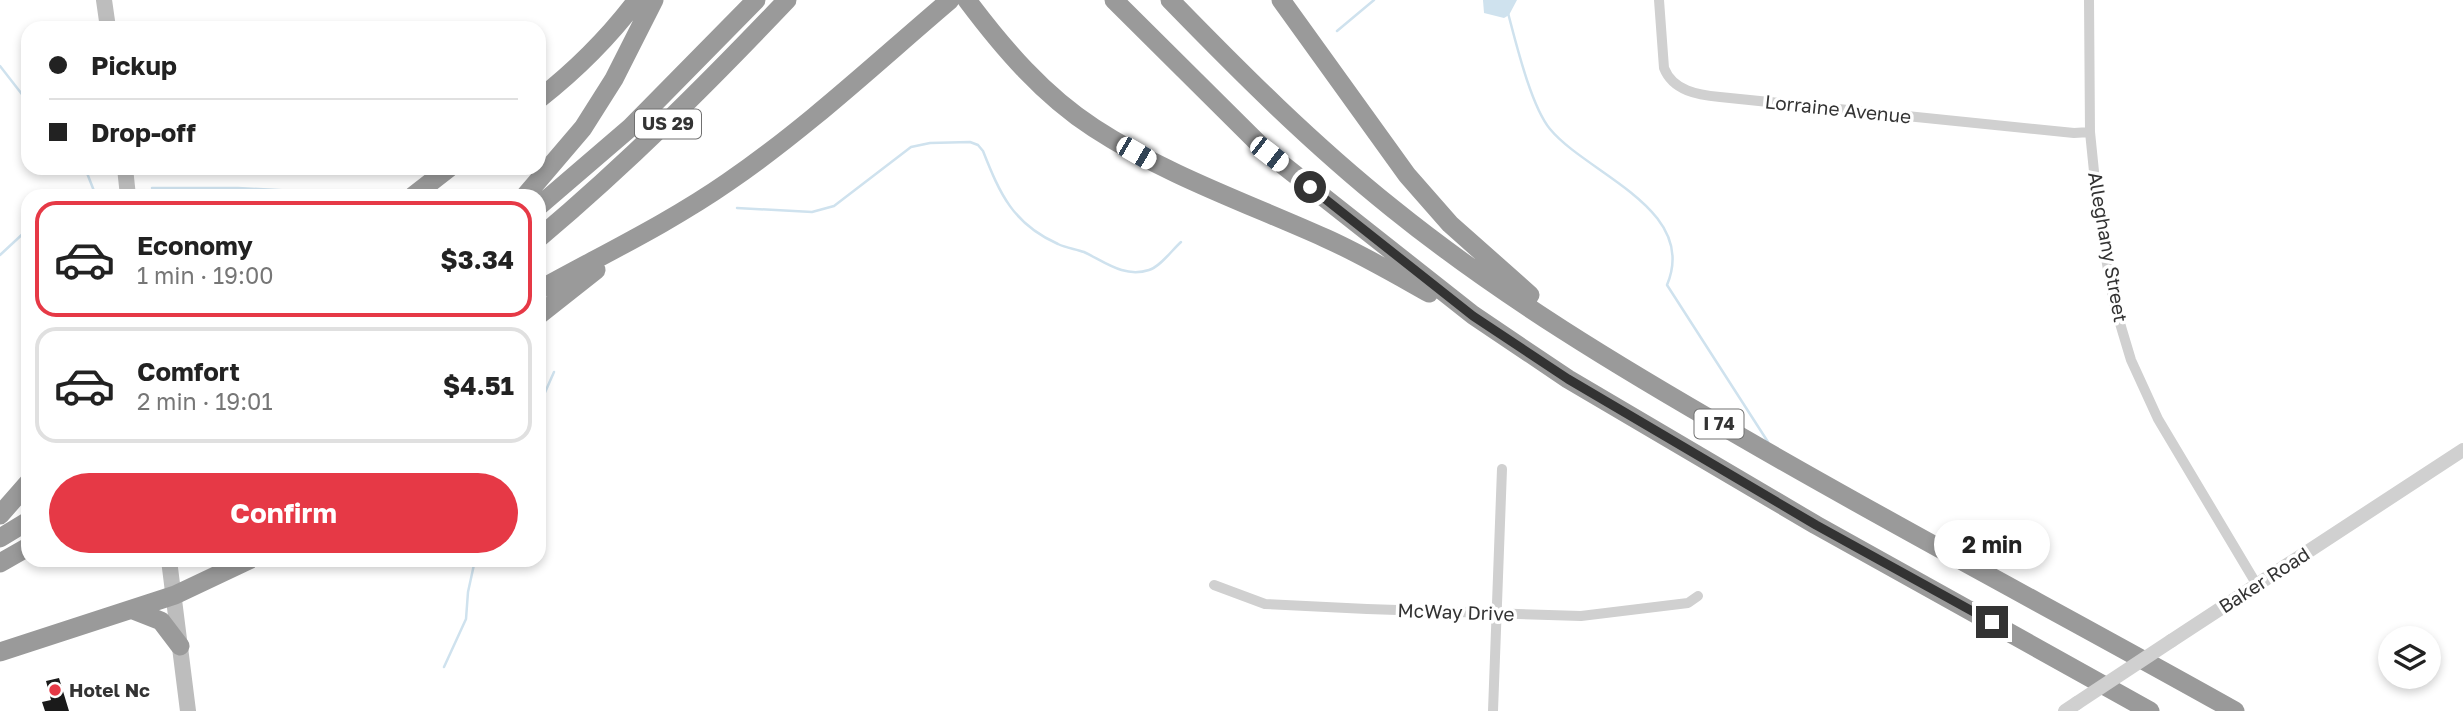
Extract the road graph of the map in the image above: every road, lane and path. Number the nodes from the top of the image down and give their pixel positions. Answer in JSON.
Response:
{"nodes":[{"id":1,"x":104,"y":0,"type":"edge"},
{"id":2,"x":637,"y":0,"type":"edge"},
{"id":3,"x":654,"y":0,"type":"edge"},
{"id":4,"x":757,"y":0,"type":"edge"},
{"id":5,"x":787,"y":0,"type":"edge"},
{"id":6,"x":950,"y":0,"type":"edge"},
{"id":7,"x":967,"y":0,"type":"edge"},
{"id":8,"x":1114,"y":0,"type":"edge"},
{"id":9,"x":1170,"y":0,"type":"edge"},
{"id":10,"x":1281,"y":0,"type":"edge"},
{"id":11,"x":1658,"y":0,"type":"edge"},
{"id":12,"x":2089,"y":0,"type":"edge"},
{"id":13,"x":107,"y":21,"type":"edge"},
{"id":14,"x":546,"y":93,"type":"edge"},
{"id":15,"x":2090,"y":132,"type":"junction"},
{"id":16,"x":546,"y":171,"type":"edge"},
{"id":17,"x":440,"y":175,"type":"edge"},
{"id":18,"x":543,"y":175,"type":"edge"},
{"id":19,"x":422,"y":189,"type":"edge"},
{"id":20,"x":531,"y":189,"type":"edge"},
{"id":21,"x":546,"y":200,"type":"edge"},
{"id":22,"x":655,"y":226,"type":"junction"},
{"id":23,"x":546,"y":232,"type":"edge"},
{"id":24,"x":546,"y":286,"type":"edge"},
{"id":25,"x":546,"y":310,"type":"edge"},
{"id":26,"x":1473,"y":316,"type":"junction"},
{"id":27,"x":1605,"y":359,"type":"junction"},
{"id":28,"x":2463,"y":450,"type":"edge"},
{"id":29,"x":1502,"y":469,"type":"dead end"},
{"id":30,"x":21,"y":491,"type":"edge"},
{"id":31,"x":0,"y":515,"type":"edge"},
{"id":32,"x":21,"y":526,"type":"edge"},
{"id":33,"x":0,"y":538,"type":"edge"},
{"id":34,"x":21,"y":551,"type":"edge"},
{"id":35,"x":0,"y":563,"type":"edge"},
{"id":36,"x":170,"y":567,"type":"edge"},
{"id":37,"x":234,"y":567,"type":"edge"},
{"id":38,"x":1214,"y":585,"type":"dead end"},
{"id":39,"x":2257,"y":585,"type":"junction"},
{"id":40,"x":175,"y":595,"type":"junction"},
{"id":41,"x":1698,"y":596,"type":"dead end"},
{"id":42,"x":133,"y":610,"type":"junction"},
{"id":43,"x":1496,"y":613,"type":"junction"},
{"id":44,"x":180,"y":646,"type":"junction"},
{"id":45,"x":0,"y":652,"type":"edge"},
{"id":46,"x":2071,"y":707,"type":"edge"},
{"id":47,"x":188,"y":711,"type":"edge"},
{"id":48,"x":1493,"y":711,"type":"edge"},
{"id":49,"x":2150,"y":711,"type":"edge"},
{"id":50,"x":2235,"y":711,"type":"edge"}],
"edges":[{"from":1,"to":13,"type":"main road"},
{"from":2,"to":14,"type":"highway"},
{"from":3,"to":16,"type":"highway"},
{"from":4,"to":21,"type":"highway","number":"US 29"},
{"from":5,"to":23,"type":"highway","number":"US 29"},
{"from":6,"to":22,"type":"highway"},
{"from":7,"to":26,"type":"highway"},
{"from":8,"to":26,"type":"highway","number":"I 74"},
{"from":9,"to":27,"type":"highway","number":"I 74"},
{"from":10,"to":27,"type":"highway"},
{"from":11,"to":15,"type":"street","name":"Lorraine Avenue"},
{"from":12,"to":15,"type":"street","name":"Alleghany Street"},
{"from":15,"to":39,"type":"street","name":"Alleghany Street"},
{"from":17,"to":19,"type":"highway"},
{"from":18,"to":20,"type":"highway"},
{"from":22,"to":24,"type":"highway"},
{"from":22,"to":25,"type":"highway"},
{"from":26,"to":49,"type":"highway","number":"I 74"},
{"from":27,"to":50,"type":"highway","number":"I 74"},
{"from":28,"to":39,"type":"street","name":"Baker Road"},
{"from":29,"to":43,"type":"street"},
{"from":30,"to":31,"type":"highway"},
{"from":32,"to":33,"type":"highway"},
{"from":34,"to":35,"type":"highway"},
{"from":36,"to":40,"type":"main road"},
{"from":37,"to":40,"type":"highway"},
{"from":38,"to":43,"type":"street","name":"McWay Drive"},
{"from":39,"to":46,"type":"street","name":"Baker Road","bridge":true},
{"from":40,"to":42,"type":"highway"},
{"from":40,"to":44,"type":"main road"},
{"from":41,"to":43,"type":"street","name":"McWay Drive"},
{"from":42,"to":44,"type":"highway"},
{"from":42,"to":45,"type":"highway"},
{"from":43,"to":48,"type":"street"},
{"from":44,"to":47,"type":"main road"}]}
